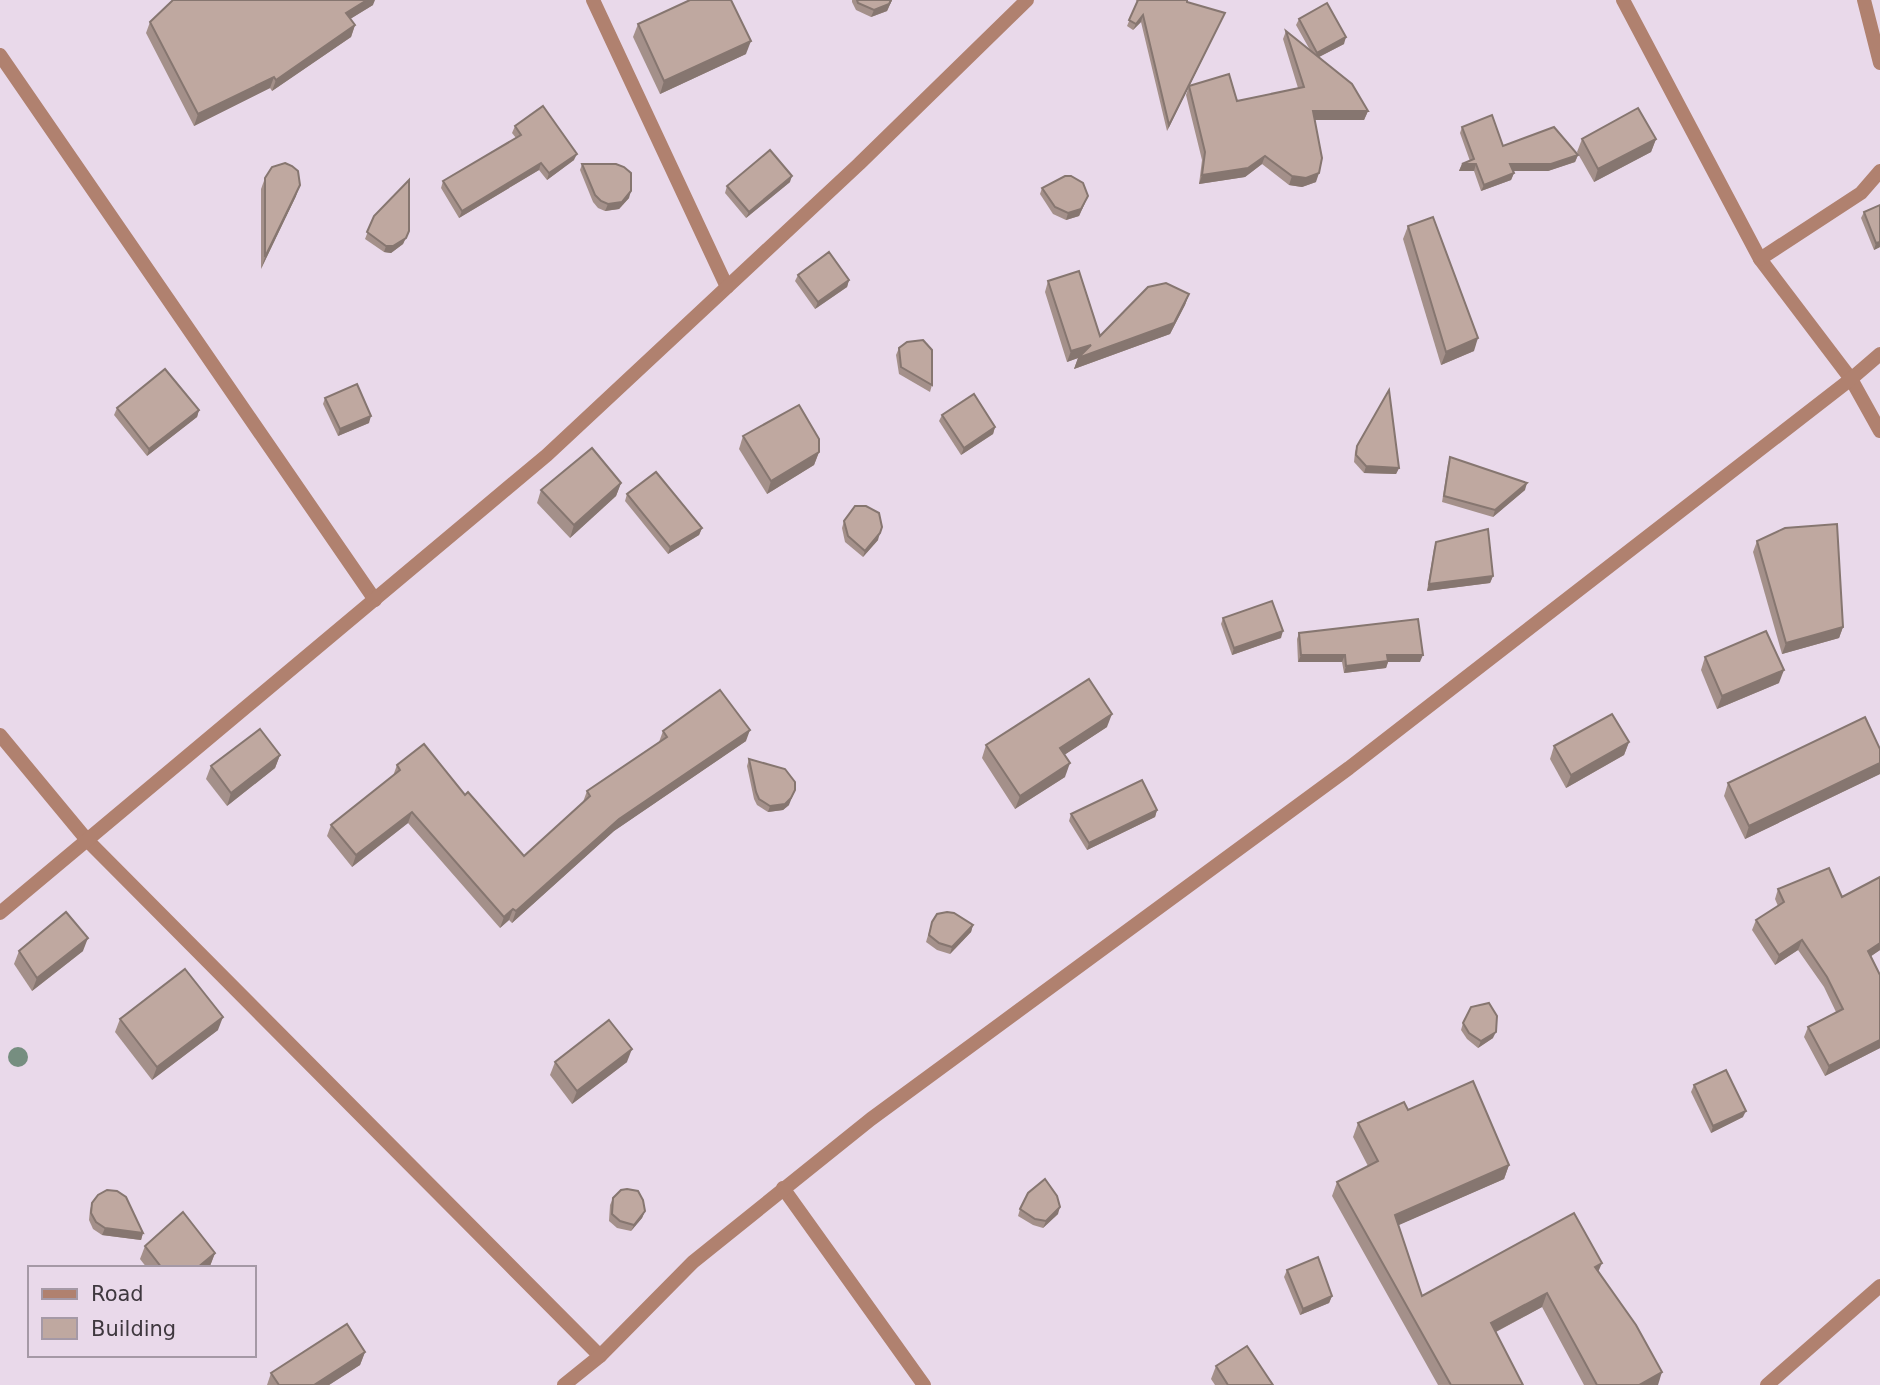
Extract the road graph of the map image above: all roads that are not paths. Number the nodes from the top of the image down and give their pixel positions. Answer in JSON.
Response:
{"nodes":[{"id":1,"x":593,"y":0,"type":"edge"},
{"id":2,"x":1027,"y":0,"type":"edge"},
{"id":3,"x":1623,"y":0,"type":"edge"},
{"id":4,"x":1864,"y":0,"type":"edge"},
{"id":5,"x":0,"y":55,"type":"edge"},
{"id":6,"x":1880,"y":63,"type":"edge"},
{"id":7,"x":1880,"y":171,"type":"edge"},
{"id":8,"x":1760,"y":259,"type":"junction"},
{"id":9,"x":727,"y":287,"type":"junction"},
{"id":10,"x":1880,"y":354,"type":"edge"},
{"id":11,"x":1851,"y":379,"type":"junction"},
{"id":12,"x":1880,"y":431,"type":"edge"},
{"id":13,"x":375,"y":600,"type":"junction"},
{"id":14,"x":0,"y":735,"type":"edge"},
{"id":15,"x":87,"y":840,"type":"junction"},
{"id":16,"x":0,"y":914,"type":"edge"},
{"id":17,"x":783,"y":1188,"type":"junction"},
{"id":18,"x":1880,"y":1286,"type":"edge"},
{"id":19,"x":600,"y":1356,"type":"junction"},
{"id":20,"x":564,"y":1385,"type":"edge"},
{"id":21,"x":924,"y":1385,"type":"edge"},
{"id":22,"x":1768,"y":1385,"type":"edge"}],
"edges":[{"from":1,"to":9,"type":"street"},
{"from":2,"to":9,"type":"street"},
{"from":3,"to":8,"type":"street"},
{"from":4,"to":6,"type":"street"},
{"from":5,"to":13,"type":"street"},
{"from":7,"to":8,"type":"street"},
{"from":8,"to":11,"type":"street"},
{"from":9,"to":13,"type":"street"},
{"from":10,"to":11,"type":"street"},
{"from":11,"to":12,"type":"street"},
{"from":11,"to":17,"type":"street"},
{"from":13,"to":15,"type":"street"},
{"from":14,"to":15,"type":"street"},
{"from":15,"to":16,"type":"street"},
{"from":15,"to":19,"type":"street"},
{"from":17,"to":19,"type":"street"},
{"from":17,"to":21,"type":"street"},
{"from":18,"to":22,"type":"street"},
{"from":19,"to":20,"type":"street"}]}
